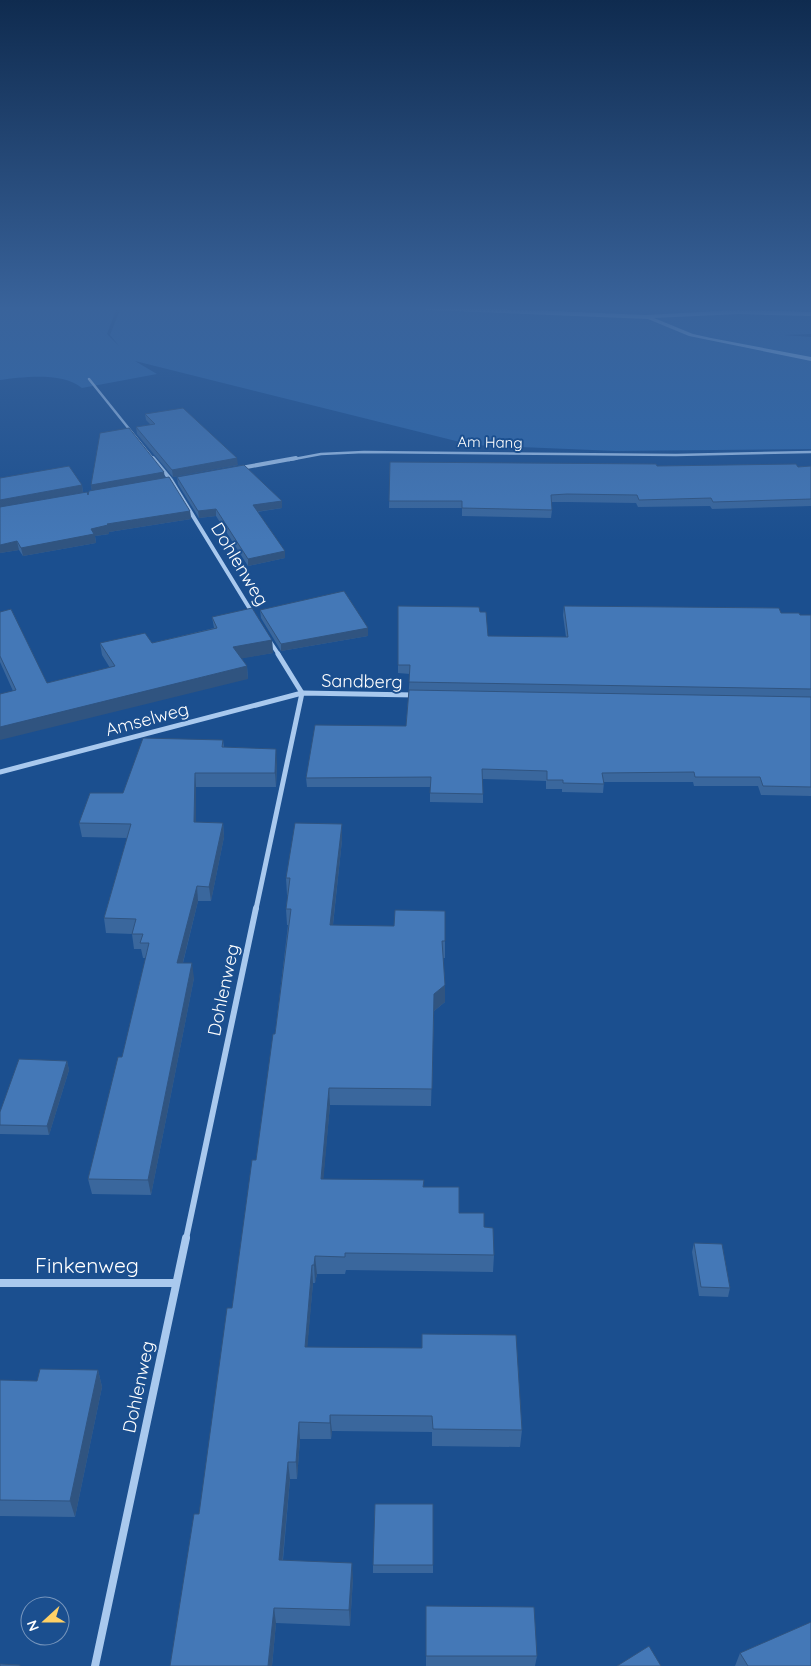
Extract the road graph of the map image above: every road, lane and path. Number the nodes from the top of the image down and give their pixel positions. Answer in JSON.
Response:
{"nodes":[{"id":1,"x":95,"y":386,"type":"edge"},
{"id":2,"x":811,"y":452,"type":"edge"},
{"id":3,"x":237,"y":468,"type":"edge"},
{"id":4,"x":181,"y":478,"type":"edge"},
{"id":5,"x":172,"y":480,"type":"junction"},
{"id":6,"x":162,"y":482,"type":"edge"},
{"id":7,"x":257,"y":620,"type":"edge"},
{"id":8,"x":267,"y":636,"type":"edge"},
{"id":9,"x":302,"y":694,"type":"junction"},
{"id":10,"x":422,"y":695,"type":"edge"},
{"id":11,"x":0,"y":772,"type":"edge"},
{"id":12,"x":175,"y":1282,"type":"junction"},
{"id":13,"x":0,"y":1283,"type":"edge"},
{"id":14,"x":95,"y":1666,"type":"edge"}],
"edges":[{"from":1,"to":5,"type":"street","name":"Dohlenweg"},
{"from":2,"to":3,"type":"street","name":"Am Hang"},
{"from":4,"to":5,"type":"street"},
{"from":5,"to":6,"type":"street"},
{"from":5,"to":7,"type":"street","name":"Dohlenweg"},
{"from":8,"to":9,"type":"street"},
{"from":9,"to":10,"type":"street","name":"Sandberg"},
{"from":9,"to":11,"type":"street","name":"Amselweg"},
{"from":9,"to":12,"type":"street","name":"Dohlenweg"},
{"from":12,"to":13,"type":"street","name":"Finkenweg"},
{"from":12,"to":14,"type":"street","name":"Dohlenweg"}]}
